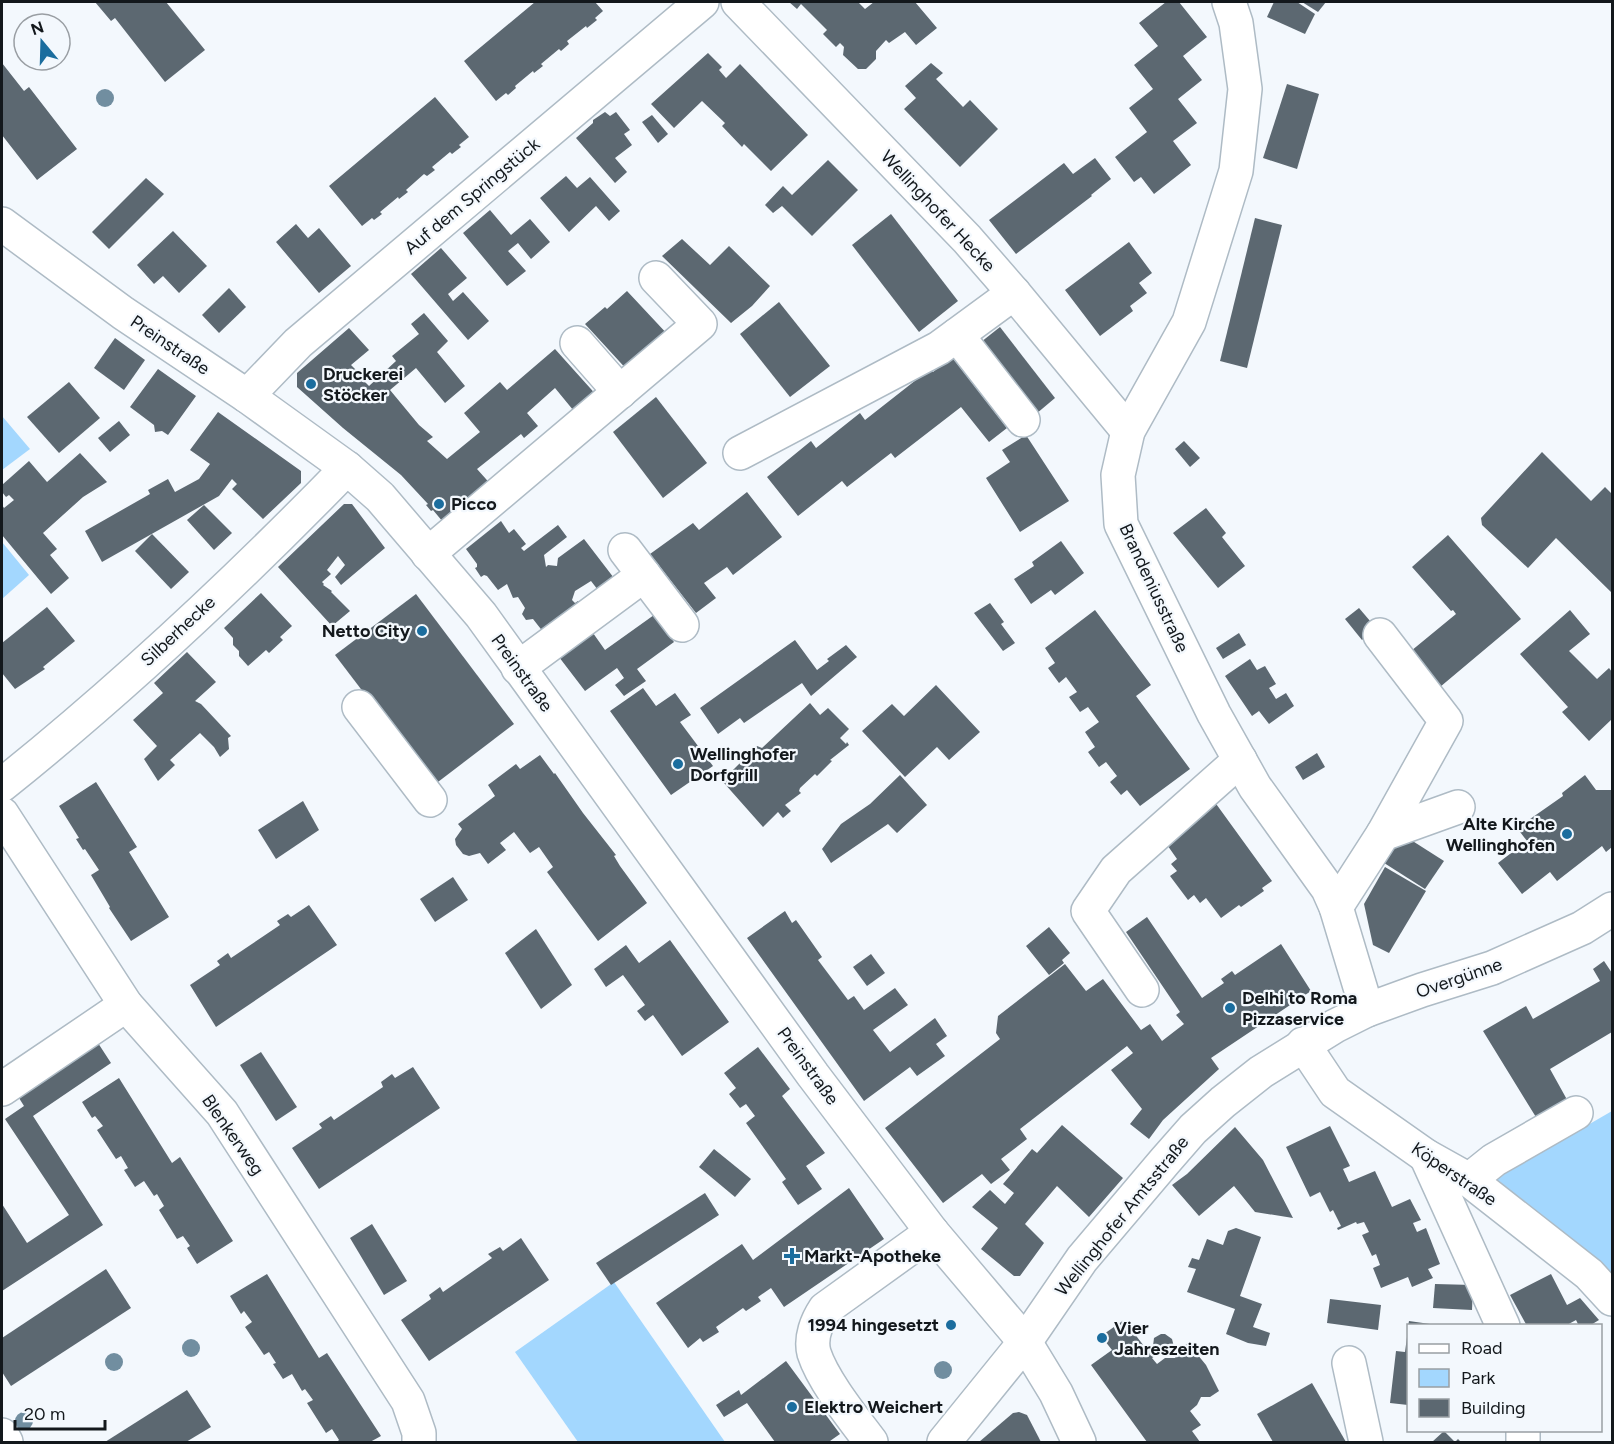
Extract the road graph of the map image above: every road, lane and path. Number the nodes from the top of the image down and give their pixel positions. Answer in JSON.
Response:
{"nodes":[{"id":1,"x":702,"y":2,"type":"edge"},
{"id":2,"x":738,"y":2,"type":"edge"},
{"id":3,"x":1228,"y":2,"type":"edge"},
{"id":4,"x":2,"y":224,"type":"edge"},
{"id":5,"x":656,"y":278,"type":"dead end"},
{"id":6,"x":1014,"y":293,"type":"junction"},
{"id":7,"x":957,"y":335,"type":"junction"},
{"id":8,"x":576,"y":343,"type":"dead end"},
{"id":9,"x":620,"y":392,"type":"junction"},
{"id":10,"x":247,"y":396,"type":"junction"},
{"id":11,"x":1023,"y":420,"type":"dead end"},
{"id":12,"x":1128,"y":431,"type":"junction"},
{"id":13,"x":740,"y":453,"type":"dead end"},
{"id":14,"x":347,"y":468,"type":"junction"},
{"id":15,"x":429,"y":554,"type":"junction"},
{"id":16,"x":682,"y":625,"type":"dead end"},
{"id":17,"x":1380,"y":635,"type":"dead end"},
{"id":18,"x":518,"y":668,"type":"junction"},
{"id":19,"x":360,"y":707,"type":"dead end"},
{"id":20,"x":1240,"y":760,"type":"junction"},
{"id":21,"x":2,"y":785,"type":"edge"},
{"id":22,"x":430,"y":800,"type":"dead end"},
{"id":23,"x":1458,"y":807,"type":"dead end"},
{"id":24,"x":2,"y":814,"type":"edge"},
{"id":25,"x":1383,"y":834,"type":"junction"},
{"id":26,"x":1336,"y":907,"type":"junction"},
{"id":27,"x":1612,"y":909,"type":"edge"},
{"id":28,"x":1142,"y":990,"type":"dead end"},
{"id":29,"x":126,"y":1005,"type":"junction"},
{"id":30,"x":1367,"y":1010,"type":"junction"},
{"id":31,"x":1303,"y":1044,"type":"junction"},
{"id":32,"x":2,"y":1089,"type":"edge"},
{"id":33,"x":1576,"y":1113,"type":"dead end"},
{"id":34,"x":1426,"y":1156,"type":"junction"},
{"id":35,"x":1470,"y":1180,"type":"junction"},
{"id":36,"x":932,"y":1232,"type":"junction"},
{"id":37,"x":1612,"y":1299,"type":"edge"},
{"id":38,"x":1502,"y":1324,"type":"edge"},
{"id":39,"x":1025,"y":1342,"type":"junction"},
{"id":40,"x":1349,"y":1363,"type":"dead end"},
{"id":41,"x":2,"y":1435,"type":"edge"},
{"id":42,"x":6,"y":1443,"type":"edge"},
{"id":43,"x":419,"y":1443,"type":"edge"},
{"id":44,"x":871,"y":1443,"type":"edge"},
{"id":45,"x":944,"y":1443,"type":"edge"},
{"id":46,"x":1079,"y":1443,"type":"edge"},
{"id":47,"x":1366,"y":1443,"type":"edge"}],
"edges":[{"from":1,"to":10,"type":"street","name":"Auf dem Springstück"},
{"from":2,"to":6,"type":"street","name":"Wellinghofer Hecke"},
{"from":3,"to":12,"type":"street","name":"Brandeniusstraße"},
{"from":4,"to":10,"type":"street","name":"Preinstraße"},
{"from":5,"to":9,"type":"street"},
{"from":6,"to":7,"type":"street"},
{"from":6,"to":12,"type":"street","name":"Wellinghofer Hecke"},
{"from":7,"to":11,"type":"street"},
{"from":7,"to":13,"type":"street"},
{"from":8,"to":9,"type":"street"},
{"from":9,"to":15,"type":"street"},
{"from":10,"to":14,"type":"street","name":"Preinstraße"},
{"from":12,"to":20,"type":"street","name":"Brandeniusstraße"},
{"from":14,"to":15,"type":"street","name":"Preinstraße"},
{"from":14,"to":21,"type":"street","name":"Silberhecke"},
{"from":15,"to":18,"type":"street","name":"Preinstraße"},
{"from":16,"to":18,"type":"street"},
{"from":17,"to":25,"type":"street"},
{"from":18,"to":36,"type":"street","name":"Preinstraße"},
{"from":19,"to":22,"type":"street"},
{"from":20,"to":26,"type":"street","name":"Brandeniusstraße"},
{"from":20,"to":28,"type":"street"},
{"from":23,"to":25,"type":"street"},
{"from":24,"to":29,"type":"street","name":"Blenkerweg"},
{"from":25,"to":26,"type":"street"},
{"from":26,"to":30,"type":"street","name":"Brandeniusstraße"},
{"from":27,"to":30,"type":"street","name":"Overgünne"},
{"from":29,"to":32,"type":"street"},
{"from":29,"to":43,"type":"street","name":"Blenkerweg"},
{"from":30,"to":31,"type":"street","name":"Overgünne"},
{"from":31,"to":34,"type":"street","name":"Köperstraße"},
{"from":31,"to":39,"type":"street","name":"Wellinghofer Amtsstraße"},
{"from":33,"to":35,"type":"street"},
{"from":34,"to":35,"type":"street","name":"Köperstraße"},
{"from":34,"to":38,"type":"street"},
{"from":35,"to":37,"type":"street","name":"Köperstraße"},
{"from":36,"to":39,"type":"street","name":"Preinstraße"},
{"from":36,"to":44,"type":"street"},
{"from":39,"to":45,"type":"street","name":"Wellinghofer Amtsstraße"},
{"from":39,"to":46,"type":"street","name":"Preinstraße"},
{"from":40,"to":47,"type":"street"},
{"from":41,"to":42,"type":"street"}]}
